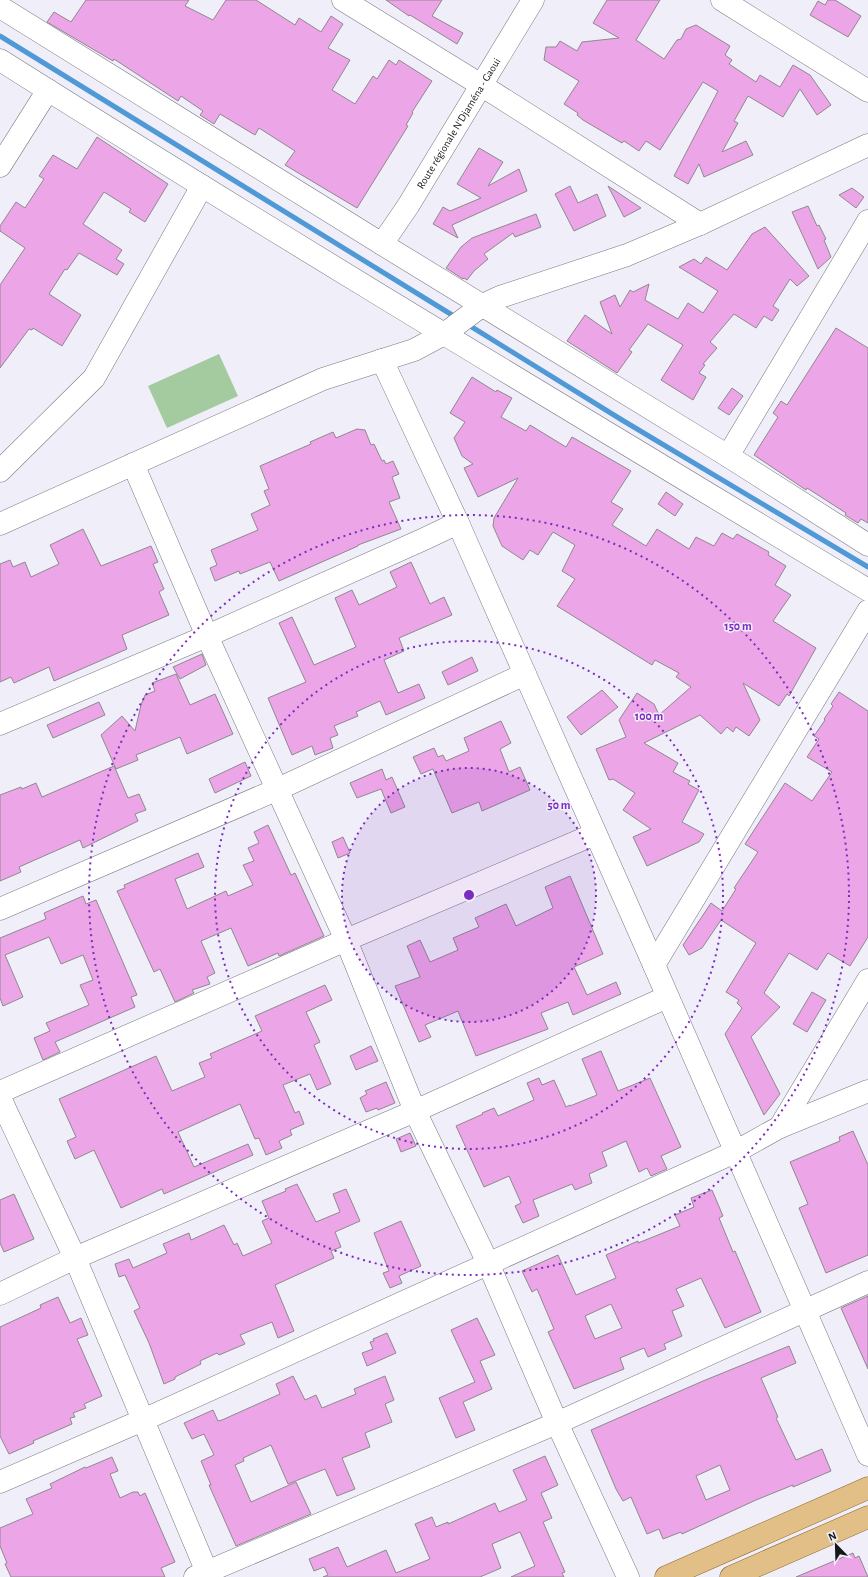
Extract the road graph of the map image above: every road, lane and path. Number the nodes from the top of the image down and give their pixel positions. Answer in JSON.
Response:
{"nodes":[{"id":1,"x":343,"y":0,"type":"edge"},
{"id":2,"x":532,"y":0,"type":"edge"},
{"id":3,"x":722,"y":0,"type":"edge"},
{"id":4,"x":0,"y":7,"type":"edge"},
{"id":5,"x":0,"y":60,"type":"edge"},
{"id":6,"x":481,"y":85,"type":"junction"},
{"id":7,"x":48,"y":90,"type":"junction"},
{"id":8,"x":868,"y":90,"type":"edge"},
{"id":9,"x":868,"y":145,"type":"edge"},
{"id":10,"x":0,"y":166,"type":"edge"},
{"id":11,"x":202,"y":186,"type":"junction"},
{"id":12,"x":868,"y":220,"type":"edge"},
{"id":13,"x":700,"y":224,"type":"junction"},
{"id":14,"x":382,"y":244,"type":"junction"},
{"id":15,"x":479,"y":308,"type":"junction"},
{"id":16,"x":448,"y":331,"type":"junction"},
{"id":17,"x":382,"y":360,"type":"junction"},
{"id":18,"x":728,"y":456,"type":"junction"},
{"id":19,"x":133,"y":464,"type":"junction"},
{"id":20,"x":0,"y":471,"type":"edge"},
{"id":21,"x":458,"y":523,"type":"junction"},
{"id":22,"x":0,"y":524,"type":"edge"},
{"id":23,"x":868,"y":545,"type":"edge"},
{"id":24,"x":868,"y":590,"type":"edge"},
{"id":25,"x":868,"y":611,"type":"edge"},
{"id":26,"x":207,"y":636,"type":"junction"},
{"id":27,"x":525,"y":674,"type":"junction"},
{"id":28,"x":0,"y":724,"type":"edge"},
{"id":29,"x":276,"y":790,"type":"junction"},
{"id":30,"x":594,"y":834,"type":"junction"},
{"id":31,"x":0,"y":909,"type":"edge"},
{"id":32,"x":346,"y":940,"type":"junction"},
{"id":33,"x":654,"y":965,"type":"junction"},
{"id":34,"x":868,"y":980,"type":"edge"},
{"id":35,"x":667,"y":997,"type":"junction"},
{"id":36,"x":868,"y":1091,"type":"edge"},
{"id":37,"x":0,"y":1092,"type":"edge"},
{"id":38,"x":0,"y":1098,"type":"edge"},
{"id":39,"x":415,"y":1111,"type":"junction"},
{"id":40,"x":780,"y":1127,"type":"junction"},
{"id":41,"x":735,"y":1152,"type":"junction"},
{"id":42,"x":75,"y":1258,"type":"junction"},
{"id":43,"x":488,"y":1263,"type":"junction"},
{"id":44,"x":868,"y":1282,"type":"edge"},
{"id":45,"x":0,"y":1294,"type":"edge"},
{"id":46,"x":805,"y":1310,"type":"junction"},
{"id":47,"x":143,"y":1420,"type":"junction"},
{"id":48,"x":557,"y":1423,"type":"junction"},
{"id":49,"x":868,"y":1455,"type":"edge"},
{"id":50,"x":0,"y":1482,"type":"edge"},
{"id":51,"x":868,"y":1488,"type":"edge"},
{"id":52,"x":868,"y":1517,"type":"edge"},
{"id":53,"x":204,"y":1575,"type":"edge"},
{"id":54,"x":628,"y":1577,"type":"edge"},
{"id":55,"x":666,"y":1577,"type":"edge"},
{"id":56,"x":731,"y":1577,"type":"edge"}],
"edges":[{"from":1,"to":6,"type":"street"},
{"from":2,"to":6,"type":"street","name":"Route régionale N'Djaména - Gaoui"},
{"from":3,"to":8,"type":"street"},
{"from":4,"to":14,"type":"street"},
{"from":5,"to":7,"type":"street"},
{"from":6,"to":13,"type":"street"},
{"from":6,"to":14,"type":"street","name":"Route régionale N'Djaména - Gaoui"},
{"from":7,"to":10,"type":"street"},
{"from":7,"to":11,"type":"street"},
{"from":9,"to":13,"type":"street"},
{"from":11,"to":16,"type":"street"},
{"from":11,"to":20,"type":"street"},
{"from":12,"to":18,"type":"street"},
{"from":13,"to":15,"type":"street"},
{"from":14,"to":15,"type":"street"},
{"from":15,"to":16,"type":"street"},
{"from":15,"to":18,"type":"street"},
{"from":16,"to":17,"type":"street"},
{"from":16,"to":24,"type":"street"},
{"from":17,"to":19,"type":"street"},
{"from":17,"to":21,"type":"street"},
{"from":18,"to":23,"type":"street"},
{"from":19,"to":22,"type":"street"},
{"from":19,"to":26,"type":"street"},
{"from":21,"to":26,"type":"street"},
{"from":21,"to":27,"type":"street"},
{"from":25,"to":33,"type":"street"},
{"from":26,"to":28,"type":"street"},
{"from":26,"to":29,"type":"street"},
{"from":27,"to":29,"type":"street"},
{"from":27,"to":30,"type":"street"},
{"from":29,"to":31,"type":"street"},
{"from":29,"to":32,"type":"street"},
{"from":30,"to":32,"type":"street"},
{"from":30,"to":33,"type":"street"},
{"from":32,"to":37,"type":"street"},
{"from":32,"to":39,"type":"street"},
{"from":33,"to":35,"type":"street"},
{"from":34,"to":40,"type":"street"},
{"from":35,"to":39,"type":"street"},
{"from":35,"to":41,"type":"street"},
{"from":36,"to":40,"type":"street"},
{"from":38,"to":42,"type":"street"},
{"from":39,"to":42,"type":"street"},
{"from":39,"to":43,"type":"street"},
{"from":40,"to":41,"type":"street"},
{"from":41,"to":43,"type":"street"},
{"from":41,"to":46,"type":"street"},
{"from":42,"to":45,"type":"street"},
{"from":42,"to":47,"type":"street"},
{"from":43,"to":47,"type":"street"},
{"from":43,"to":48,"type":"street"},
{"from":44,"to":46,"type":"street"},
{"from":46,"to":48,"type":"street"},
{"from":46,"to":49,"type":"street"},
{"from":47,"to":50,"type":"street"},
{"from":47,"to":53,"type":"street"},
{"from":48,"to":53,"type":"street"},
{"from":48,"to":54,"type":"street"},
{"from":51,"to":55,"type":"main road"},
{"from":52,"to":56,"type":"main road"}]}
